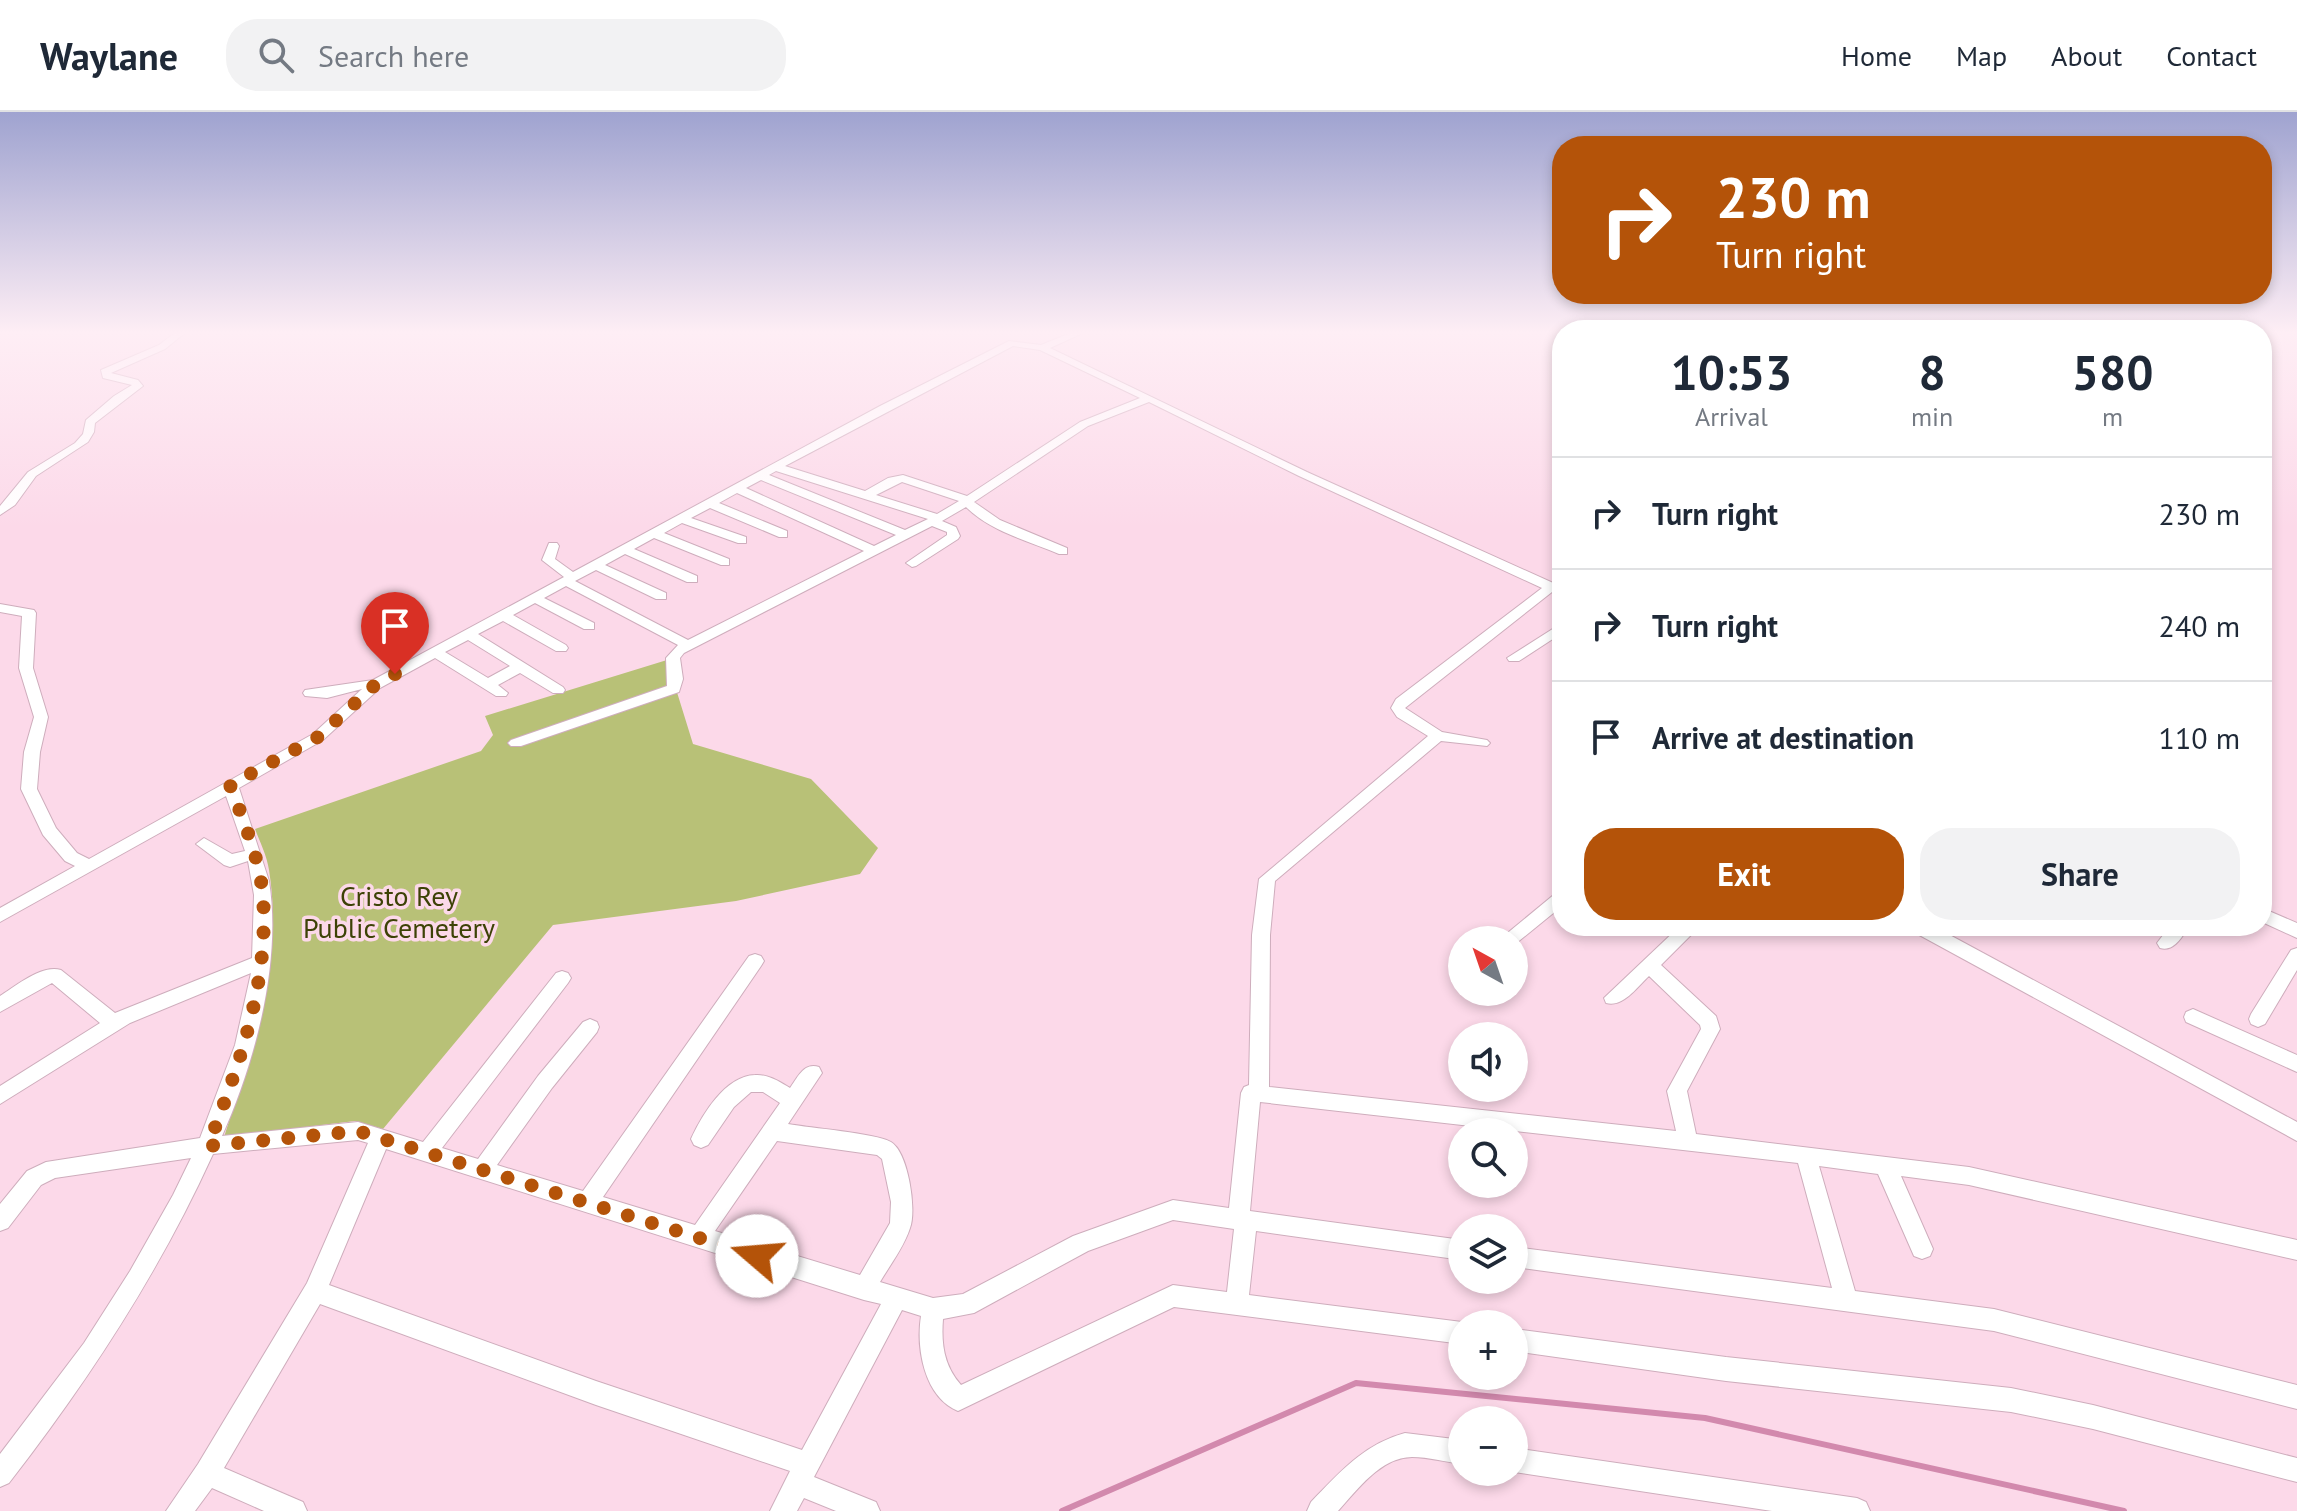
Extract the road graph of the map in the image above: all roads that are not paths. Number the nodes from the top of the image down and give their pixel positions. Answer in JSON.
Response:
{"nodes":[{"id":1,"x":119,"y":397,"type":"edge"},
{"id":2,"x":905,"y":397,"type":"edge"},
{"id":3,"x":1150,"y":398,"type":"joint"},
{"id":4,"x":775,"y":467,"type":"junction"},
{"id":5,"x":759,"y":475,"type":"junction"},
{"id":6,"x":736,"y":488,"type":"junction"},
{"id":7,"x":865,"y":496,"type":"junction"},
{"id":8,"x":967,"y":500,"type":"junction"},
{"id":9,"x":709,"y":503,"type":"junction"},
{"id":10,"x":0,"y":511,"type":"edge"},
{"id":11,"x":680,"y":518,"type":"junction"},
{"id":12,"x":935,"y":519,"type":"junction"},
{"id":13,"x":653,"y":533,"type":"junction"},
{"id":14,"x":783,"y":534,"type":"dead end"},
{"id":15,"x":904,"y":534,"type":"junction"},
{"id":16,"x":742,"y":540,"type":"dead end"},
{"id":17,"x":553,"y":546,"type":"dead end"},
{"id":18,"x":623,"y":549,"type":"junction"},
{"id":19,"x":872,"y":550,"type":"junction"},
{"id":20,"x":1063,"y":551,"type":"dead end"},
{"id":21,"x":725,"y":562,"type":"dead end"},
{"id":22,"x":912,"y":563,"type":"dead end"},
{"id":23,"x":595,"y":565,"type":"junction"},
{"id":24,"x":569,"y":579,"type":"junction"},
{"id":25,"x":692,"y":579,"type":"dead end"},
{"id":26,"x":1552,"y":588,"type":"edge"},
{"id":27,"x":1552,"y":594,"type":"edge"},
{"id":28,"x":661,"y":596,"type":"dead end"},
{"id":29,"x":534,"y":598,"type":"junction"},
{"id":30,"x":0,"y":608,"type":"edge"},
{"id":31,"x":503,"y":615,"type":"junction"},
{"id":32,"x":589,"y":626,"type":"dead end"},
{"id":33,"x":1552,"y":633,"type":"edge"},
{"id":34,"x":468,"y":634,"type":"junction"},
{"id":35,"x":688,"y":645,"type":"junction"},
{"id":36,"x":561,"y":648,"type":"dead end"},
{"id":37,"x":435,"y":652,"type":"junction"},
{"id":38,"x":1514,"y":658,"type":"dead end"},
{"id":39,"x":520,"y":667,"type":"junction"},
{"id":40,"x":488,"y":684,"type":"junction"},
{"id":41,"x":375,"y":685,"type":"junction"},
{"id":42,"x":558,"y":690,"type":"dead end"},
{"id":43,"x":310,"y":693,"type":"dead end"},
{"id":44,"x":501,"y":693,"type":"dead end"},
{"id":45,"x":1438,"y":736,"type":"junction"},
{"id":46,"x":516,"y":743,"type":"dead end"},
{"id":47,"x":1482,"y":743,"type":"dead end"},
{"id":48,"x":230,"y":785,"type":"junction"},
{"id":49,"x":204,"y":844,"type":"dead end"},
{"id":50,"x":253,"y":854,"type":"junction"},
{"id":51,"x":89,"y":866,"type":"junction"},
{"id":52,"x":1552,"y":905,"type":"edge"},
{"id":53,"x":0,"y":916,"type":"edge"},
{"id":54,"x":2272,"y":919,"type":"edge"},
{"id":55,"x":1526,"y":926,"type":"edge"},
{"id":56,"x":2297,"y":931,"type":"edge"},
{"id":57,"x":1680,"y":936,"type":"edge"},
{"id":58,"x":1936,"y":936,"type":"edge"},
{"id":59,"x":2172,"y":936,"type":"edge"},
{"id":60,"x":2166,"y":943,"type":"dead end"},
{"id":61,"x":2297,"y":955,"type":"edge"},
{"id":62,"x":755,"y":961,"type":"dead end"},
{"id":63,"x":260,"y":962,"type":"junction"},
{"id":64,"x":1649,"y":965,"type":"junction"},
{"id":65,"x":562,"y":978,"type":"dead end"},
{"id":66,"x":1613,"y":998,"type":"dead end"},
{"id":67,"x":0,"y":1005,"type":"edge"},
{"id":68,"x":2193,"y":1017,"type":"dead end"},
{"id":69,"x":2258,"y":1019,"type":"dead end"},
{"id":70,"x":114,"y":1023,"type":"junction"},
{"id":71,"x":590,"y":1027,"type":"dead end"},
{"id":72,"x":2297,"y":1064,"type":"edge"},
{"id":73,"x":812,"y":1073,"type":"dead end"},
{"id":74,"x":1259,"y":1094,"type":"junction"},
{"id":75,"x":0,"y":1096,"type":"edge"},
{"id":76,"x":794,"y":1101,"type":"junction"},
{"id":77,"x":772,"y":1131,"type":"junction"},
{"id":78,"x":2297,"y":1132,"type":"edge"},
{"id":79,"x":381,"y":1137,"type":"junction"},
{"id":80,"x":701,"y":1139,"type":"dead end"},
{"id":81,"x":1688,"y":1142,"type":"junction"},
{"id":82,"x":208,"y":1146,"type":"junction"},
{"id":83,"x":428,"y":1151,"type":"junction"},
{"id":84,"x":1806,"y":1155,"type":"junction"},
{"id":85,"x":1885,"y":1165,"type":"junction"},
{"id":86,"x":483,"y":1168,"type":"junction"},
{"id":87,"x":587,"y":1202,"type":"junction"},
{"id":88,"x":1242,"y":1220,"type":"junction"},
{"id":89,"x":0,"y":1221,"type":"edge"},
{"id":90,"x":699,"y":1237,"type":"junction"},
{"id":91,"x":1448,"y":1248,"type":"edge"},
{"id":92,"x":1922,"y":1249,"type":"dead end"},
{"id":93,"x":2297,"y":1250,"type":"edge"},
{"id":94,"x":1528,"y":1259,"type":"edge"},
{"id":95,"x":864,"y":1289,"type":"junction"},
{"id":96,"x":315,"y":1291,"type":"junction"},
{"id":97,"x":896,"y":1298,"type":"junction"},
{"id":98,"x":1847,"y":1301,"type":"junction"},
{"id":99,"x":1237,"y":1302,"type":"junction"},
{"id":100,"x":933,"y":1309,"type":"junction"},
{"id":101,"x":1448,"y":1331,"type":"edge"},
{"id":102,"x":1528,"y":1342,"type":"edge"},
{"id":103,"x":2297,"y":1397,"type":"edge"},
{"id":104,"x":1448,"y":1450,"type":"edge"},
{"id":105,"x":1528,"y":1462,"type":"edge"},
{"id":106,"x":4,"y":1463,"type":"edge"},
{"id":107,"x":2297,"y":1470,"type":"edge"},
{"id":108,"x":207,"y":1473,"type":"junction"},
{"id":109,"x":803,"y":1474,"type":"junction"},
{"id":110,"x":179,"y":1511,"type":"edge"},
{"id":111,"x":294,"y":1511,"type":"edge"},
{"id":112,"x":783,"y":1511,"type":"edge"},
{"id":113,"x":867,"y":1511,"type":"edge"},
{"id":114,"x":1320,"y":1511,"type":"edge"},
{"id":115,"x":1857,"y":1511,"type":"edge"}],
"edges":[{"from":1,"to":10,"type":"street"},
{"from":2,"to":4,"type":"street"},
{"from":3,"to":8,"type":"street"},
{"from":3,"to":26,"type":"street"},
{"from":4,"to":5,"type":"street"},
{"from":4,"to":7,"type":"street"},
{"from":5,"to":6,"type":"street"},
{"from":5,"to":15,"type":"street"},
{"from":6,"to":9,"type":"street"},
{"from":6,"to":19,"type":"street"},
{"from":7,"to":8,"type":"street"},
{"from":7,"to":12,"type":"street"},
{"from":8,"to":12,"type":"street"},
{"from":8,"to":20,"type":"street"},
{"from":9,"to":11,"type":"street"},
{"from":9,"to":14,"type":"street"},
{"from":11,"to":13,"type":"street"},
{"from":11,"to":16,"type":"street"},
{"from":12,"to":15,"type":"street"},
{"from":12,"to":22,"type":"street"},
{"from":13,"to":18,"type":"street"},
{"from":13,"to":21,"type":"street"},
{"from":15,"to":19,"type":"street"},
{"from":17,"to":24,"type":"street"},
{"from":18,"to":23,"type":"street"},
{"from":18,"to":25,"type":"street"},
{"from":19,"to":35,"type":"street"},
{"from":23,"to":24,"type":"street"},
{"from":23,"to":28,"type":"street"},
{"from":24,"to":29,"type":"street"},
{"from":24,"to":35,"type":"street"},
{"from":27,"to":45,"type":"street"},
{"from":29,"to":31,"type":"street"},
{"from":29,"to":32,"type":"street"},
{"from":30,"to":51,"type":"street"},
{"from":31,"to":34,"type":"street"},
{"from":31,"to":36,"type":"street"},
{"from":33,"to":38,"type":"street"},
{"from":34,"to":37,"type":"street"},
{"from":34,"to":39,"type":"street"},
{"from":35,"to":46,"type":"street"},
{"from":37,"to":40,"type":"street"},
{"from":37,"to":41,"type":"street"},
{"from":39,"to":40,"type":"street"},
{"from":39,"to":42,"type":"street"},
{"from":40,"to":44,"type":"street"},
{"from":41,"to":43,"type":"street"},
{"from":41,"to":48,"type":"street"},
{"from":45,"to":47,"type":"street"},
{"from":45,"to":74,"type":"street"},
{"from":48,"to":50,"type":"street"},
{"from":48,"to":51,"type":"street"},
{"from":49,"to":50,"type":"street"},
{"from":50,"to":63,"type":"street"},
{"from":51,"to":53,"type":"street"},
{"from":52,"to":55,"type":"street"},
{"from":54,"to":56,"type":"street"},
{"from":57,"to":64,"type":"street"},
{"from":58,"to":78,"type":"street"},
{"from":59,"to":60,"type":"street"},
{"from":61,"to":69,"type":"street"},
{"from":62,"to":87,"type":"street"},
{"from":63,"to":70,"type":"street"},
{"from":63,"to":82,"type":"street"},
{"from":64,"to":66,"type":"street"},
{"from":64,"to":81,"type":"street"},
{"from":65,"to":83,"type":"street"},
{"from":67,"to":70,"type":"street"},
{"from":68,"to":72,"type":"street"},
{"from":70,"to":75,"type":"street"},
{"from":71,"to":86,"type":"street"},
{"from":73,"to":76,"type":"street"},
{"from":74,"to":81,"type":"street"},
{"from":74,"to":88,"type":"street"},
{"from":76,"to":77,"type":"street"},
{"from":76,"to":80,"type":"street"},
{"from":77,"to":90,"type":"street"},
{"from":77,"to":95,"type":"street"},
{"from":79,"to":82,"type":"street"},
{"from":79,"to":83,"type":"street"},
{"from":79,"to":96,"type":"street"},
{"from":81,"to":84,"type":"street"},
{"from":82,"to":89,"type":"street"},
{"from":82,"to":106,"type":"street"},
{"from":83,"to":86,"type":"street"},
{"from":84,"to":85,"type":"street"},
{"from":84,"to":98,"type":"street"},
{"from":85,"to":92,"type":"street"},
{"from":85,"to":93,"type":"street"},
{"from":86,"to":87,"type":"street"},
{"from":87,"to":90,"type":"street"},
{"from":88,"to":91,"type":"street"},
{"from":88,"to":99,"type":"street"},
{"from":88,"to":100,"type":"street"},
{"from":90,"to":95,"type":"street"},
{"from":94,"to":98,"type":"street"},
{"from":95,"to":97,"type":"street"},
{"from":96,"to":108,"type":"street"},
{"from":96,"to":109,"type":"street"},
{"from":97,"to":100,"type":"street"},
{"from":97,"to":109,"type":"street"},
{"from":98,"to":103,"type":"street"},
{"from":99,"to":100,"type":"street"},
{"from":99,"to":101,"type":"street"},
{"from":102,"to":107,"type":"street"},
{"from":104,"to":114,"type":"street"},
{"from":105,"to":115,"type":"street"},
{"from":108,"to":110,"type":"street"},
{"from":108,"to":111,"type":"street"},
{"from":109,"to":112,"type":"street"},
{"from":109,"to":113,"type":"street"}]}
